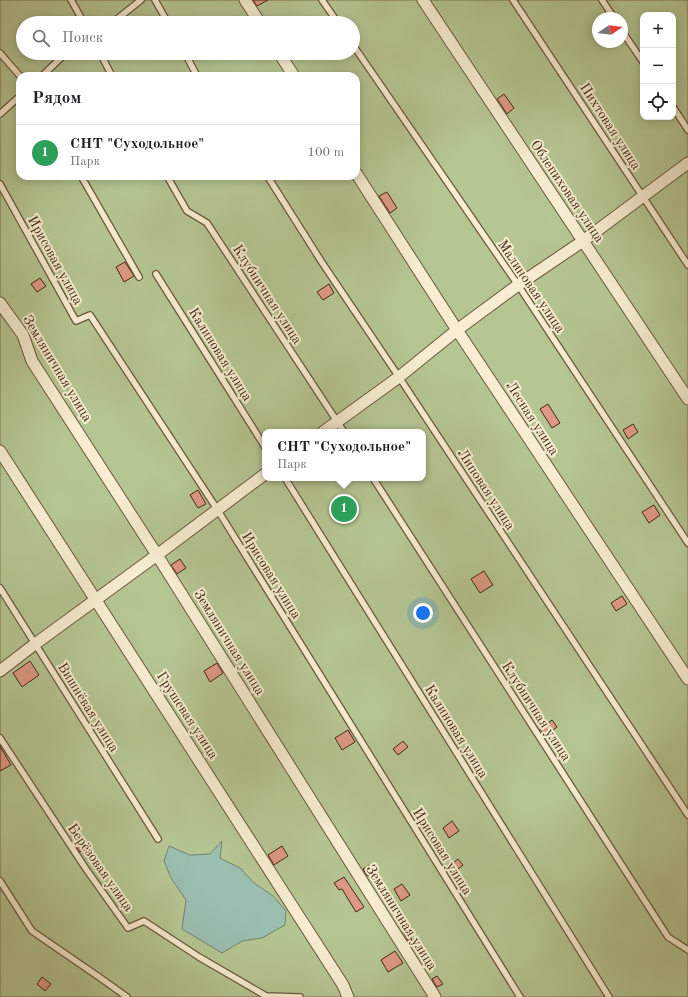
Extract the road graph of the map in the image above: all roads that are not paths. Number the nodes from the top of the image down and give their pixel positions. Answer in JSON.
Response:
{"nodes":[{"id":1,"x":71,"y":0,"type":"edge"},
{"id":2,"x":141,"y":0,"type":"edge"},
{"id":3,"x":155,"y":0,"type":"edge"},
{"id":4,"x":245,"y":0,"type":"edge"},
{"id":5,"x":322,"y":0,"type":"edge"},
{"id":6,"x":423,"y":0,"type":"edge"},
{"id":7,"x":513,"y":0,"type":"edge"},
{"id":8,"x":602,"y":0,"type":"edge"},
{"id":9,"x":610,"y":12,"type":"edge"},
{"id":10,"x":80,"y":16,"type":"edge"},
{"id":11,"x":121,"y":16,"type":"edge"},
{"id":12,"x":164,"y":16,"type":"edge"},
{"id":13,"x":255,"y":16,"type":"edge"},
{"id":14,"x":333,"y":16,"type":"edge"},
{"id":15,"x":628,"y":40,"type":"edge"},
{"id":16,"x":0,"y":53,"type":"edge"},
{"id":17,"x":360,"y":55,"type":"edge"},
{"id":18,"x":640,"y":58,"type":"edge"},
{"id":19,"x":59,"y":60,"type":"edge"},
{"id":20,"x":104,"y":60,"type":"edge"},
{"id":21,"x":189,"y":60,"type":"edge"},
{"id":22,"x":284,"y":60,"type":"edge"},
{"id":23,"x":17,"y":72,"type":"edge"},
{"id":24,"x":46,"y":72,"type":"edge"},
{"id":25,"x":110,"y":72,"type":"edge"},
{"id":26,"x":195,"y":72,"type":"edge"},
{"id":27,"x":291,"y":72,"type":"edge"},
{"id":28,"x":16,"y":100,"type":"edge"},
{"id":29,"x":676,"y":112,"type":"edge"},
{"id":30,"x":0,"y":114,"type":"edge"},
{"id":31,"x":688,"y":130,"type":"edge"},
{"id":32,"x":688,"y":163,"type":"edge"},
{"id":33,"x":360,"y":179,"type":"edge"},
{"id":34,"x":83,"y":180,"type":"edge"},
{"id":35,"x":169,"y":180,"type":"edge"},
{"id":36,"x":270,"y":180,"type":"edge"},
{"id":37,"x":0,"y":184,"type":"edge"},
{"id":38,"x":643,"y":196,"type":"junction"},
{"id":39,"x":583,"y":241,"type":"junction"},
{"id":40,"x":688,"y":265,"type":"edge"},
{"id":41,"x":156,"y":274,"type":"dead end"},
{"id":42,"x":139,"y":277,"type":"dead end"},
{"id":43,"x":518,"y":285,"type":"junction"},
{"id":44,"x":0,"y":304,"type":"edge"},
{"id":45,"x":457,"y":330,"type":"junction"},
{"id":46,"x":398,"y":376,"type":"junction"},
{"id":47,"x":688,"y":399,"type":"edge"},
{"id":48,"x":337,"y":422,"type":"junction"},
{"id":49,"x":327,"y":429,"type":"edge"},
{"id":50,"x":342,"y":429,"type":"edge"},
{"id":51,"x":262,"y":442,"type":"edge"},
{"id":52,"x":0,"y":451,"type":"edge"},
{"id":53,"x":262,"y":476,"type":"edge"},
{"id":54,"x":287,"y":481,"type":"edge"},
{"id":55,"x":375,"y":481,"type":"edge"},
{"id":56,"x":217,"y":509,"type":"junction"},
{"id":57,"x":688,"y":542,"type":"edge"},
{"id":58,"x":157,"y":554,"type":"junction"},
{"id":59,"x":0,"y":588,"type":"edge"},
{"id":60,"x":96,"y":599,"type":"junction"},
{"id":61,"x":35,"y":644,"type":"junction"},
{"id":62,"x":0,"y":671,"type":"edge"},
{"id":63,"x":688,"y":679,"type":"edge"},
{"id":64,"x":0,"y":738,"type":"edge"},
{"id":65,"x":688,"y":815,"type":"edge"},
{"id":66,"x":158,"y":840,"type":"dead end"},
{"id":67,"x":0,"y":881,"type":"edge"},
{"id":68,"x":688,"y":950,"type":"edge"},
{"id":69,"x":127,"y":997,"type":"edge"},
{"id":70,"x":300,"y":997,"type":"edge"},
{"id":71,"x":348,"y":997,"type":"edge"},
{"id":72,"x":435,"y":997,"type":"edge"},
{"id":73,"x":520,"y":997,"type":"edge"},
{"id":74,"x":609,"y":997,"type":"edge"}],
"edges":[{"from":1,"to":10,"type":"lane"},
{"from":2,"to":11,"type":"lane"},
{"from":3,"to":12,"type":"lane"},
{"from":4,"to":13,"type":"street"},
{"from":5,"to":14,"type":"lane"},
{"from":6,"to":39,"type":"street","name":"Облепиховая улица"},
{"from":7,"to":38,"type":"lane","name":"Пихтовая улица"},
{"from":8,"to":9,"type":"lane"},
{"from":15,"to":18,"type":"lane"},
{"from":16,"to":23,"type":"lane"},
{"from":17,"to":43,"type":"lane","name":"Малиновая улица"},
{"from":19,"to":24,"type":"lane"},
{"from":20,"to":25,"type":"lane"},
{"from":21,"to":26,"type":"lane"},
{"from":22,"to":27,"type":"street"},
{"from":28,"to":30,"type":"lane"},
{"from":29,"to":31,"type":"lane"},
{"from":32,"to":38,"type":"street"},
{"from":33,"to":45,"type":"street","name":"Лесная улица"},
{"from":34,"to":42,"type":"lane"},
{"from":35,"to":48,"type":"lane","name":"Клубничная улица"},
{"from":36,"to":46,"type":"lane","name":"Липовая улица"},
{"from":37,"to":56,"type":"lane","name":"Ирисовая улица"},
{"from":38,"to":39,"type":"street"},
{"from":38,"to":40,"type":"lane","name":"Пихтовая улица"},
{"from":39,"to":43,"type":"street"},
{"from":39,"to":47,"type":"street","name":"Облепиховая улица"},
{"from":41,"to":51,"type":"lane","name":"Калиновая улица"},
{"from":43,"to":45,"type":"street"},
{"from":43,"to":57,"type":"lane","name":"Малиновая улица"},
{"from":44,"to":58,"type":"street","name":"Земляничная улица"},
{"from":45,"to":46,"type":"street"},
{"from":45,"to":63,"type":"street","name":"Лесная улица"},
{"from":46,"to":48,"type":"street"},
{"from":46,"to":65,"type":"lane","name":"Липовая улица"},
{"from":48,"to":49,"type":"street"},
{"from":48,"to":50,"type":"lane","name":"Клубничная улица"},
{"from":52,"to":60,"type":"street","name":"Грушевая улица"},
{"from":53,"to":56,"type":"street"},
{"from":54,"to":74,"type":"lane","name":"Калиновая улица"},
{"from":55,"to":68,"type":"lane","name":"Клубничная улица"},
{"from":56,"to":58,"type":"street"},
{"from":56,"to":73,"type":"lane","name":"Ирисовая улица"},
{"from":58,"to":60,"type":"street"},
{"from":58,"to":72,"type":"street","name":"Земляничная улица"},
{"from":59,"to":61,"type":"lane","name":"Вишнёвая улица"},
{"from":60,"to":61,"type":"street"},
{"from":60,"to":71,"type":"street","name":"Грушевая улица"},
{"from":61,"to":62,"type":"street"},
{"from":61,"to":66,"type":"lane","name":"Вишнёвая улица"},
{"from":64,"to":70,"type":"lane","name":"Берёзовая улица"},
{"from":67,"to":69,"type":"lane"}]}
